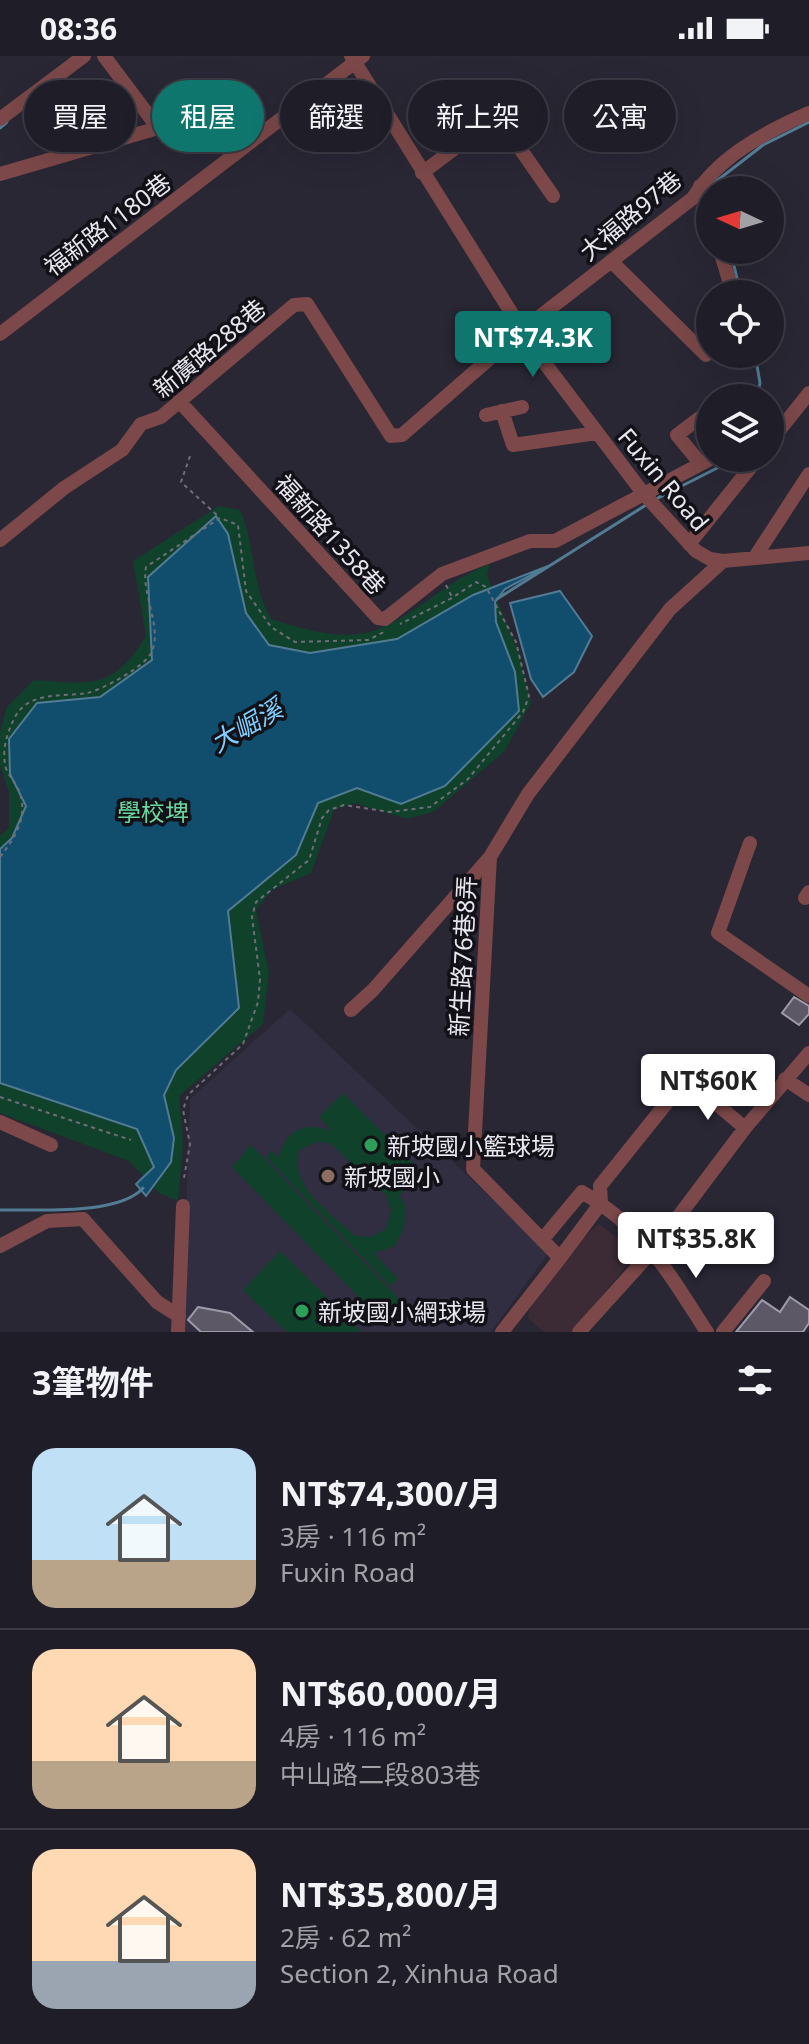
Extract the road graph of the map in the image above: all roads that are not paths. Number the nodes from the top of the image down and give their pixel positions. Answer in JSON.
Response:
{"nodes":[{"id":1,"x":84,"y":56,"type":"edge"},
{"id":2,"x":104,"y":56,"type":"edge"},
{"id":3,"x":357,"y":58,"type":"edge"},
{"id":4,"x":809,"y":113,"type":"edge"},
{"id":5,"x":0,"y":119,"type":"edge"},
{"id":6,"x":422,"y":173,"type":"junction"},
{"id":7,"x":0,"y":174,"type":"edge"},
{"id":8,"x":706,"y":176,"type":"edge"},
{"id":9,"x":696,"y":193,"type":"edge"},
{"id":10,"x":553,"y":196,"type":"dead end"},
{"id":11,"x":611,"y":261,"type":"junction"},
{"id":12,"x":521,"y":331,"type":"junction"},
{"id":13,"x":0,"y":334,"type":"edge"},
{"id":14,"x":696,"y":345,"type":"edge"},
{"id":15,"x":809,"y":393,"type":"edge"},
{"id":16,"x":179,"y":401,"type":"junction"},
{"id":17,"x":522,"y":407,"type":"dead end"},
{"id":18,"x":502,"y":411,"type":"junction"},
{"id":19,"x":486,"y":415,"type":"dead end"},
{"id":20,"x":696,"y":421,"type":"edge"},
{"id":21,"x":784,"y":424,"type":"edge"},
{"id":22,"x":597,"y":433,"type":"junction"},
{"id":23,"x":696,"y":452,"type":"edge"},
{"id":24,"x":696,"y":466,"type":"edge"},
{"id":25,"x":747,"y":472,"type":"edge"},
{"id":26,"x":809,"y":474,"type":"edge"},
{"id":27,"x":643,"y":493,"type":"junction"},
{"id":28,"x":0,"y":540,"type":"edge"},
{"id":29,"x":689,"y":544,"type":"junction"},
{"id":30,"x":809,"y":553,"type":"edge"},
{"id":31,"x":755,"y":557,"type":"junction"},
{"id":32,"x":723,"y":561,"type":"junction"},
{"id":33,"x":750,"y":843,"type":"dead end"},
{"id":34,"x":490,"y":857,"type":"junction"},
{"id":35,"x":809,"y":996,"type":"edge"},
{"id":36,"x":351,"y":1010,"type":"dead end"},
{"id":37,"x":809,"y":1053,"type":"edge"},
{"id":38,"x":785,"y":1079,"type":"junction"},
{"id":39,"x":809,"y":1095,"type":"edge"},
{"id":40,"x":0,"y":1122,"type":"edge"},
{"id":41,"x":745,"y":1128,"type":"junction"},
{"id":42,"x":51,"y":1145,"type":"dead end"},
{"id":43,"x":601,"y":1203,"type":"junction"},
{"id":44,"x":183,"y":1206,"type":"dead end"},
{"id":45,"x":542,"y":1240,"type":"junction"},
{"id":46,"x":0,"y":1246,"type":"edge"},
{"id":47,"x":654,"y":1249,"type":"junction"},
{"id":48,"x":560,"y":1258,"type":"junction"},
{"id":49,"x":764,"y":1281,"type":"dead end"},
{"id":50,"x":179,"y":1316,"type":"junction"},
{"id":51,"x":505,"y":1331,"type":"edge"},
{"id":52,"x":582,"y":1331,"type":"edge"},
{"id":53,"x":178,"y":1332,"type":"edge"},
{"id":54,"x":707,"y":1332,"type":"edge"},
{"id":55,"x":723,"y":1332,"type":"edge"}],
"edges":[{"from":1,"to":5,"type":"street"},
{"from":2,"to":7,"type":"street"},
{"from":3,"to":6,"type":"street","name":"Fuxin Road"},
{"from":3,"to":13,"type":"street","name":"福新路1180巷"},
{"from":4,"to":8,"type":"street","name":"大福路97巷"},
{"from":6,"to":10,"type":"street"},
{"from":6,"to":12,"type":"street","name":"Fuxin Road"},
{"from":9,"to":11,"type":"street","name":"大福路97巷"},
{"from":11,"to":12,"type":"street","name":"大福路97巷"},
{"from":11,"to":14,"type":"street"},
{"from":12,"to":16,"type":"street","name":"新廣路288巷"},
{"from":12,"to":22,"type":"street","name":"Fuxin Road"},
{"from":15,"to":21,"type":"street"},
{"from":16,"to":27,"type":"street","name":"福新路1358巷"},
{"from":16,"to":28,"type":"street","name":"新廣路288巷"},
{"from":17,"to":18,"type":"street"},
{"from":18,"to":19,"type":"street"},
{"from":18,"to":22,"type":"street"},
{"from":20,"to":23,"type":"street"},
{"from":22,"to":27,"type":"street","name":"Fuxin Road"},
{"from":24,"to":27,"type":"street"},
{"from":25,"to":29,"type":"street"},
{"from":26,"to":31,"type":"street"},
{"from":27,"to":29,"type":"street","name":"Fuxin Road"},
{"from":29,"to":32,"type":"street","name":"Fuxin Road"},
{"from":30,"to":31,"type":"street"},
{"from":31,"to":32,"type":"street"},
{"from":32,"to":34,"type":"street","name":"新生路76巷8弄"},
{"from":33,"to":35,"type":"street"},
{"from":34,"to":36,"type":"street"},
{"from":34,"to":45,"type":"street","name":"新生路76巷8弄"},
{"from":37,"to":38,"type":"street"},
{"from":38,"to":39,"type":"street"},
{"from":38,"to":41,"type":"street"},
{"from":40,"to":42,"type":"street"},
{"from":41,"to":43,"type":"street"},
{"from":41,"to":47,"type":"street"},
{"from":43,"to":45,"type":"street"},
{"from":43,"to":47,"type":"street"},
{"from":43,"to":48,"type":"street"},
{"from":44,"to":50,"type":"street"},
{"from":45,"to":48,"type":"street","name":"新生路76巷8弄"},
{"from":46,"to":50,"type":"street"},
{"from":47,"to":52,"type":"street"},
{"from":47,"to":54,"type":"street"},
{"from":48,"to":51,"type":"street"},
{"from":49,"to":55,"type":"street"},
{"from":50,"to":53,"type":"street"}]}
